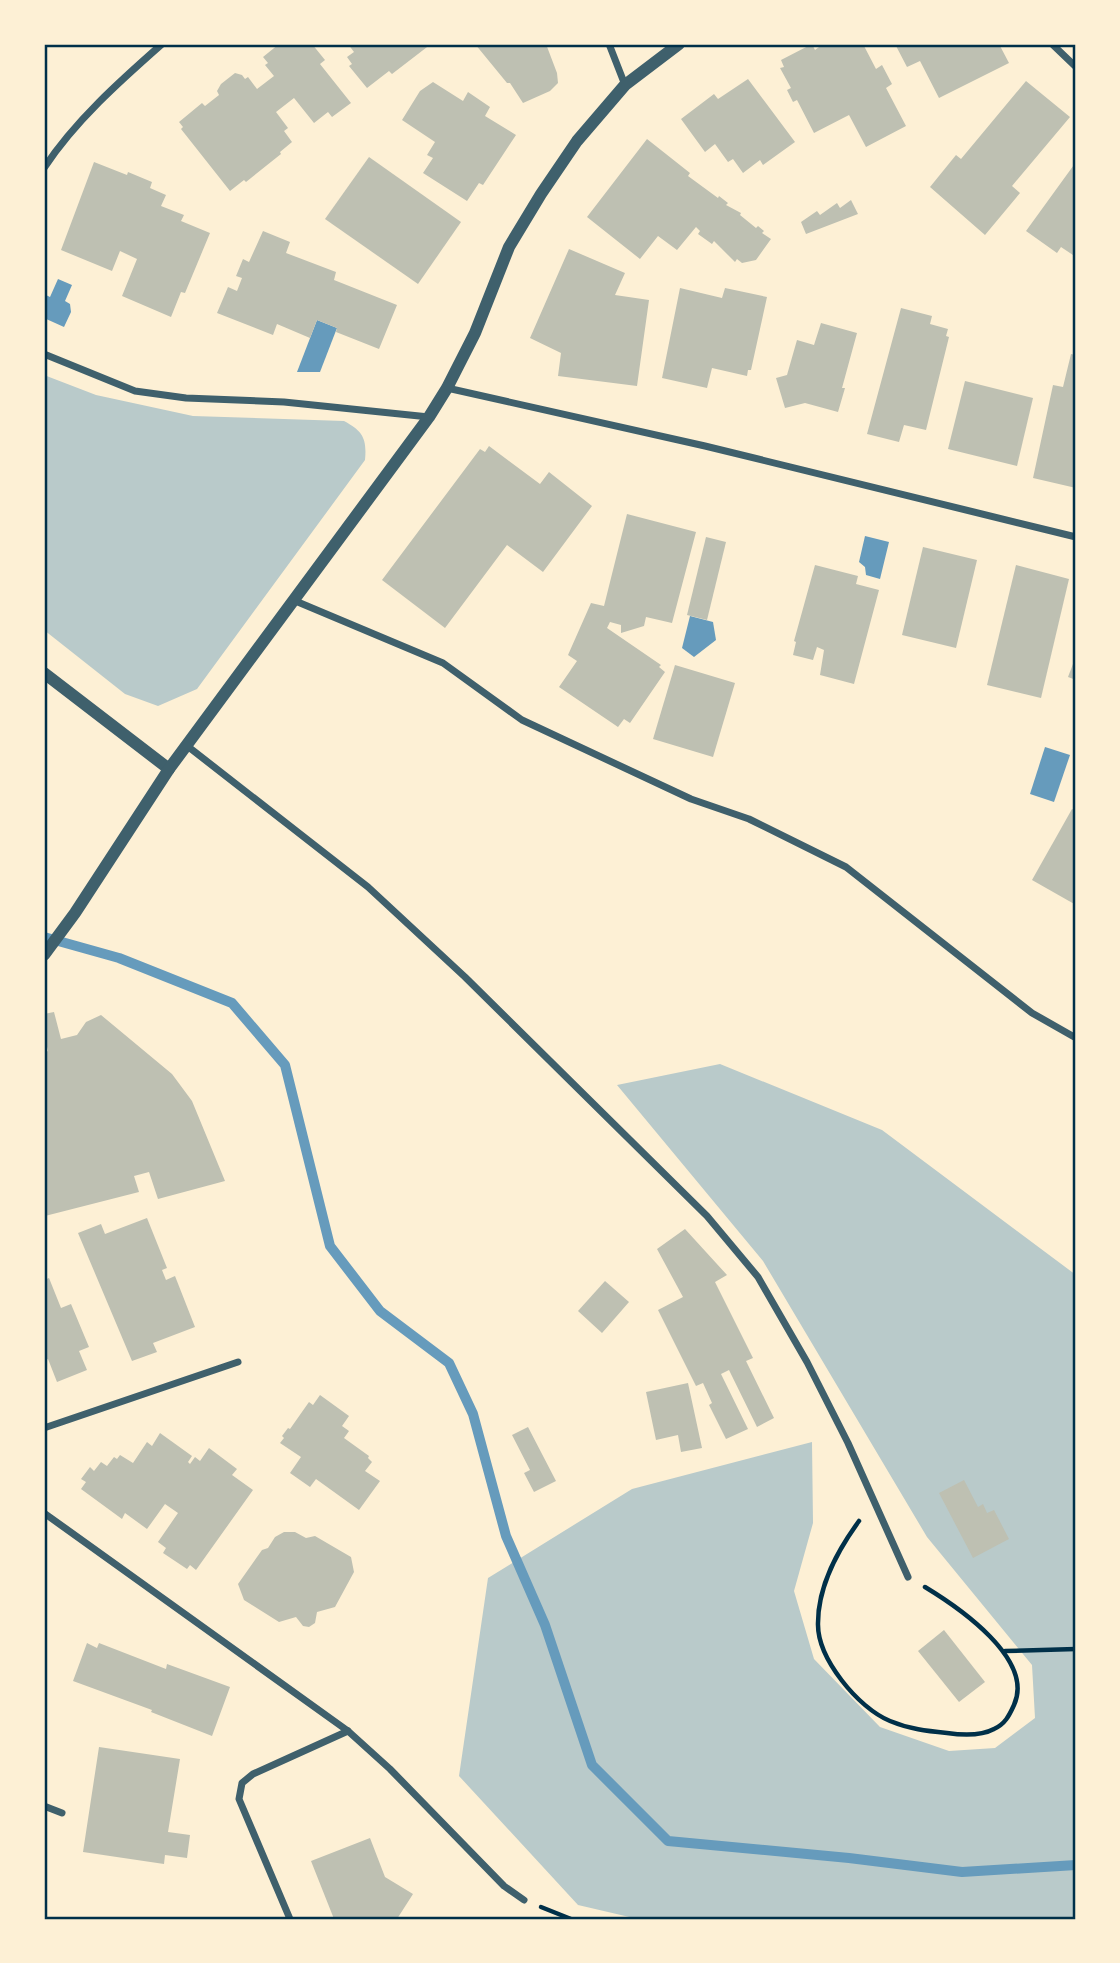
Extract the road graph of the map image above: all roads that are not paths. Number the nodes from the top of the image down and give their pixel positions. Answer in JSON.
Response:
{"nodes":[{"id":1,"x":162,"y":44,"type":"edge"},
{"id":2,"x":609,"y":44,"type":"edge"},
{"id":3,"x":679,"y":44,"type":"edge"},
{"id":4,"x":1052,"y":44,"type":"edge"},
{"id":5,"x":1076,"y":66,"type":"edge"},
{"id":6,"x":625,"y":85,"type":"junction"},
{"id":7,"x":44,"y":168,"type":"edge"},
{"id":8,"x":44,"y":354,"type":"edge"},
{"id":9,"x":447,"y":388,"type":"junction"},
{"id":10,"x":429,"y":417,"type":"junction"},
{"id":11,"x":1076,"y":537,"type":"edge"},
{"id":12,"x":292,"y":599,"type":"junction"},
{"id":13,"x":44,"y":673,"type":"edge"},
{"id":14,"x":186,"y":745,"type":"junction"},
{"id":15,"x":169,"y":769,"type":"junction"},
{"id":16,"x":44,"y":955,"type":"edge"},
{"id":17,"x":1076,"y":1038,"type":"edge"},
{"id":18,"x":239,"y":1362,"type":"dead end"},
{"id":19,"x":44,"y":1428,"type":"edge"},
{"id":20,"x":44,"y":1513,"type":"edge"},
{"id":21,"x":908,"y":1577,"type":"road end"},
{"id":22,"x":348,"y":1731,"type":"junction"},
{"id":23,"x":44,"y":1807,"type":"edge"},
{"id":24,"x":62,"y":1813,"type":"dead end"},
{"id":25,"x":524,"y":1900,"type":"road end"},
{"id":26,"x":290,"y":1919,"type":"edge"}],
"edges":[{"from":1,"to":7,"type":"street"},
{"from":2,"to":6,"type":"street"},
{"from":3,"to":6,"type":"street"},
{"from":4,"to":5,"type":"street"},
{"from":6,"to":9,"type":"street"},
{"from":8,"to":10,"type":"street"},
{"from":9,"to":10,"type":"street"},
{"from":9,"to":11,"type":"street"},
{"from":10,"to":12,"type":"street"},
{"from":12,"to":14,"type":"street"},
{"from":12,"to":17,"type":"street"},
{"from":13,"to":15,"type":"street"},
{"from":14,"to":15,"type":"street"},
{"from":14,"to":21,"type":"street"},
{"from":15,"to":16,"type":"street"},
{"from":18,"to":19,"type":"street"},
{"from":20,"to":22,"type":"street"},
{"from":22,"to":25,"type":"street"},
{"from":22,"to":26,"type":"street"},
{"from":23,"to":24,"type":"street"}]}
